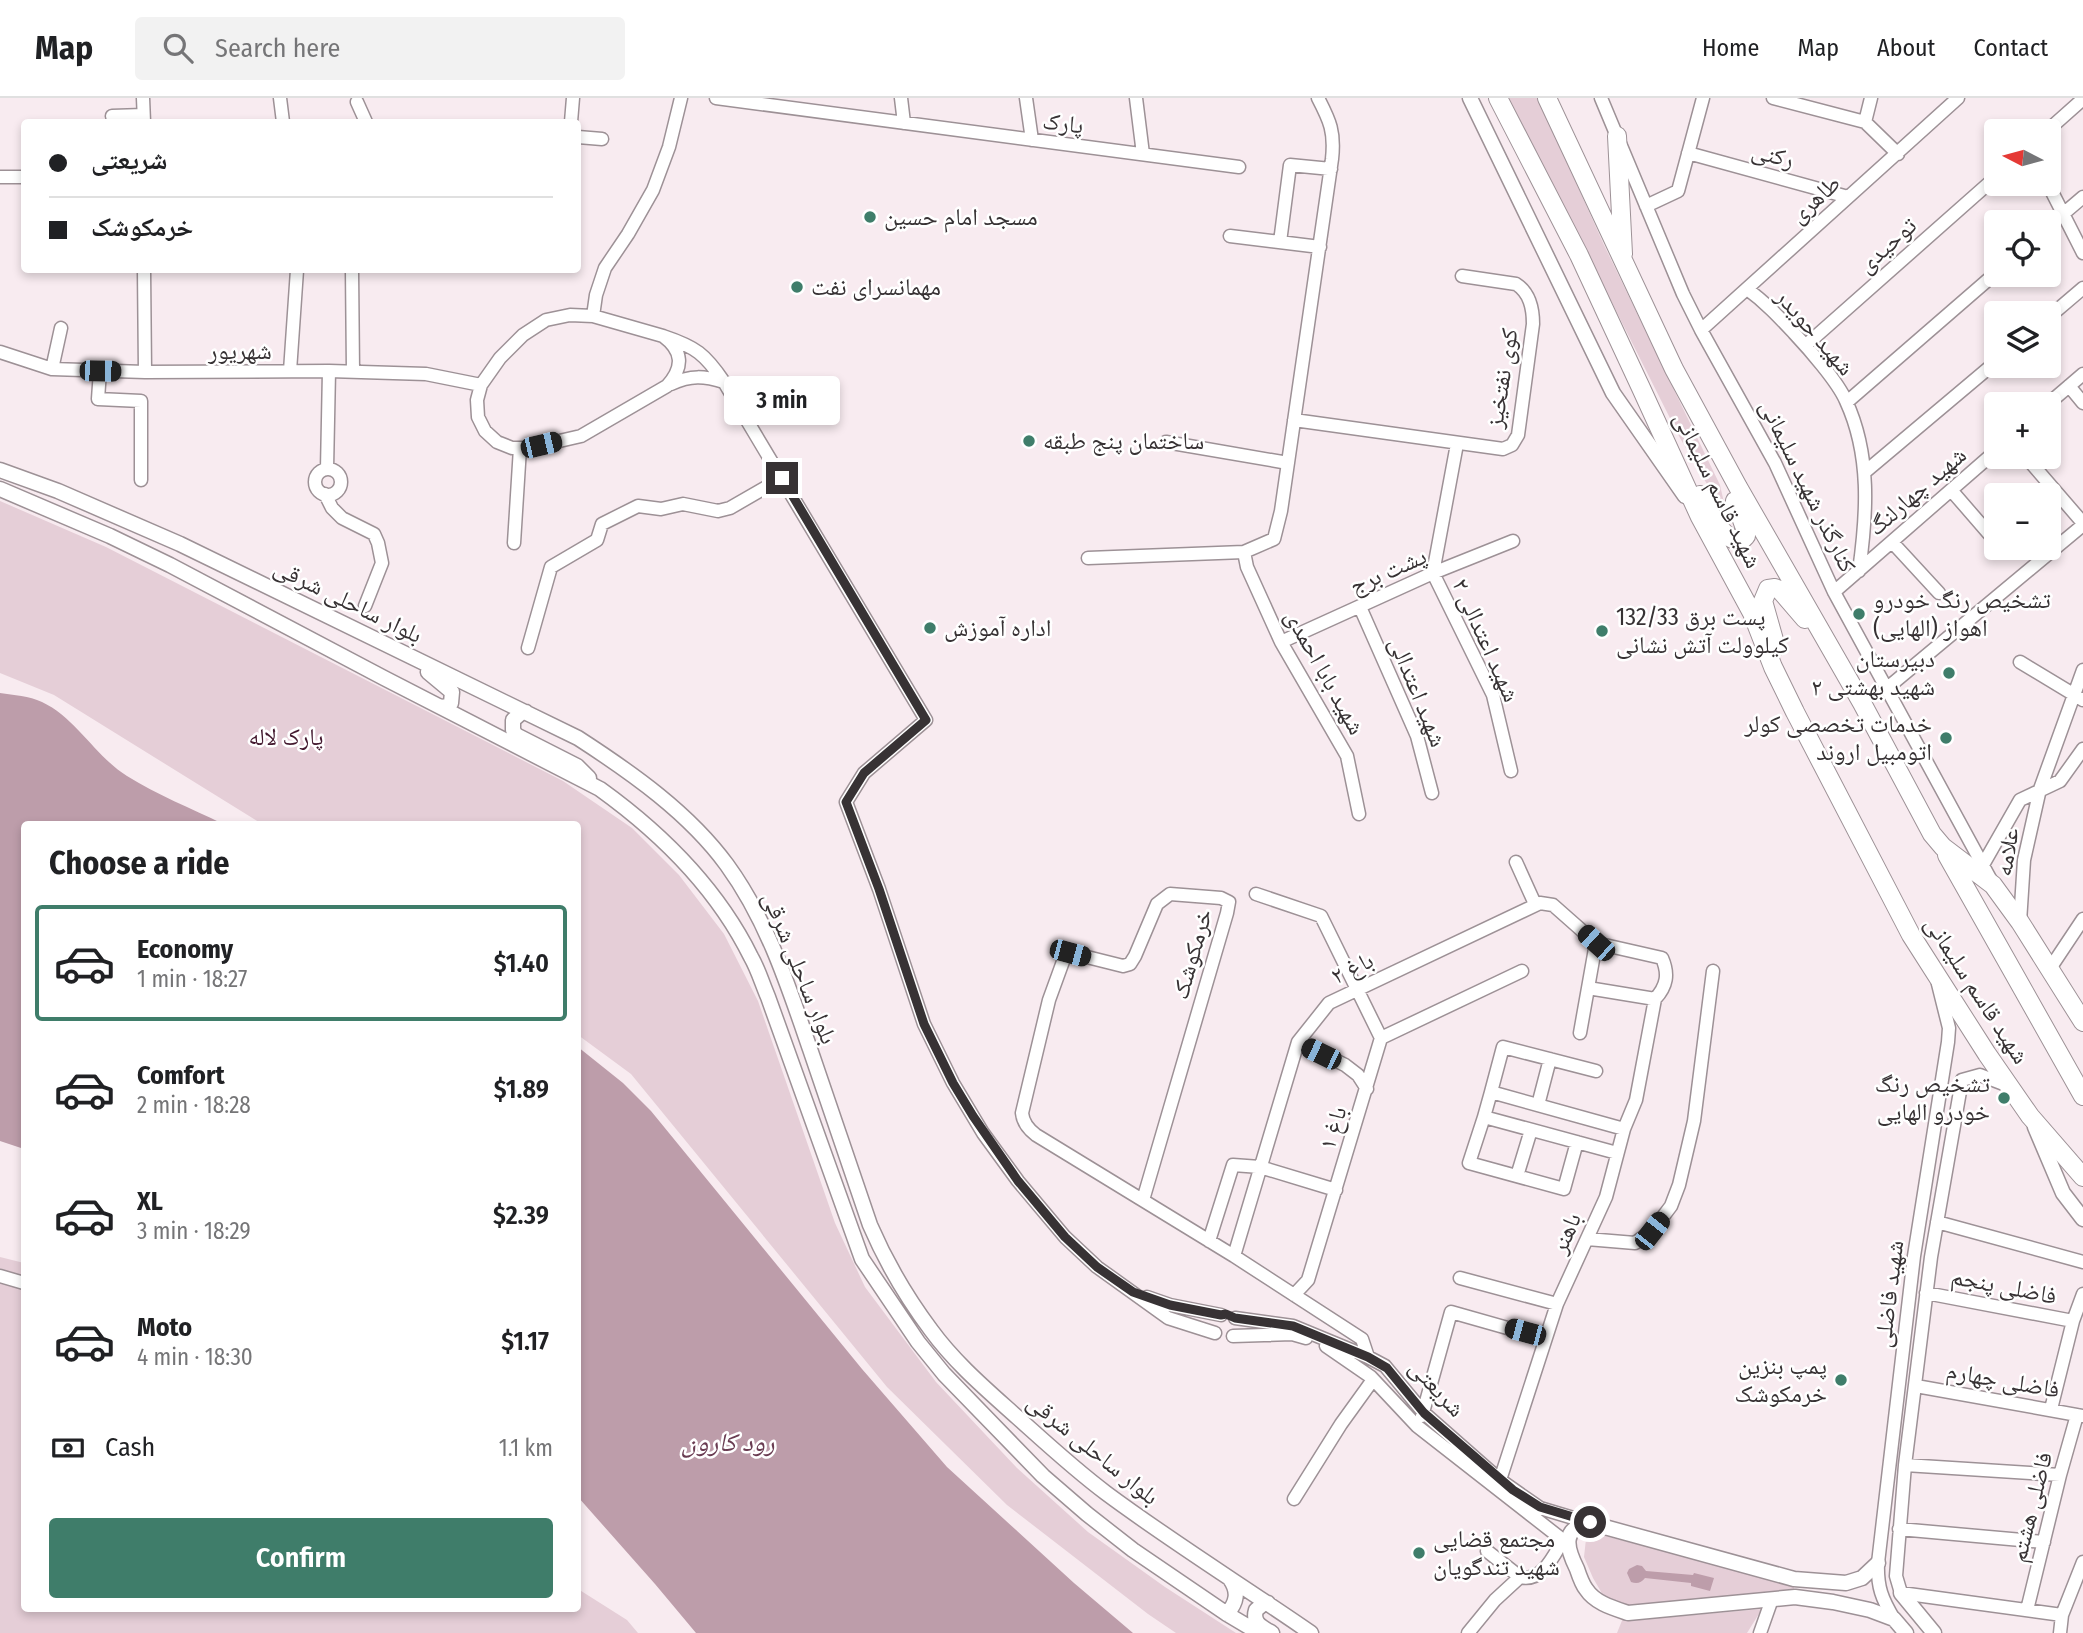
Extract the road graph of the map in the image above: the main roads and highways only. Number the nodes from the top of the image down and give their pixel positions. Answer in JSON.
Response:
{"nodes":[{"id":1,"x":1470,"y":98,"type":"edge"},
{"id":2,"x":1498,"y":98,"type":"edge"},
{"id":3,"x":1547,"y":98,"type":"edge"},
{"id":4,"x":1617,"y":136,"type":"road end"},
{"id":5,"x":1624,"y":264,"type":"junction"},
{"id":6,"x":1713,"y":441,"type":"junction"},
{"id":7,"x":1667,"y":445,"type":"junction"},
{"id":8,"x":0,"y":470,"type":"edge"},
{"id":9,"x":0,"y":489,"type":"edge"},
{"id":10,"x":1700,"y":517,"type":"junction"},
{"id":11,"x":405,"y":654,"type":"junction"},
{"id":12,"x":1846,"y":676,"type":"junction"},
{"id":13,"x":1779,"y":679,"type":"junction"},
{"id":14,"x":441,"y":707,"type":"junction"},
{"id":15,"x":526,"y":712,"type":"junction"},
{"id":16,"x":600,"y":789,"type":"junction"},
{"id":17,"x":1943,"y":847,"type":"junction"},
{"id":18,"x":2083,"y":1022,"type":"edge"},
{"id":19,"x":2083,"y":1096,"type":"edge"},
{"id":20,"x":2030,"y":1116,"type":"junction"},
{"id":21,"x":2083,"y":1177,"type":"edge"},
{"id":22,"x":2083,"y":1219,"type":"edge"},
{"id":23,"x":1878,"y":1563,"type":"road end"},
{"id":24,"x":1230,"y":1579,"type":"junction"},
{"id":25,"x":1901,"y":1592,"type":"road end"},
{"id":26,"x":1268,"y":1603,"type":"junction"},
{"id":27,"x":1227,"y":1614,"type":"junction"},
{"id":28,"x":1259,"y":1633,"type":"edge"},
{"id":29,"x":1272,"y":1633,"type":"edge"},
{"id":30,"x":1311,"y":1633,"type":"edge"},
{"id":31,"x":1906,"y":1633,"type":"edge"},
{"id":32,"x":1934,"y":1633,"type":"edge"}],
"edges":[{"from":1,"to":10,"type":"main road"},
{"from":2,"to":7,"type":"highway","name":"شهید قاسم سلیمانی"},
{"from":3,"to":5,"type":"highway","name":"شهید قاسم سلیمانی"},
{"from":4,"to":5,"type":"highway"},
{"from":5,"to":6,"type":"highway","name":"شهید قاسم سلیمانی"},
{"from":6,"to":7,"type":"highway"},
{"from":6,"to":12,"type":"highway","name":"شهید قاسم سلیمانی"},
{"from":7,"to":10,"type":"highway","name":"شهید قاسم سلیمانی"},
{"from":8,"to":11,"type":"main road","name":"بلوار ساحلی شرقی"},
{"from":9,"to":14,"type":"main road","name":"بلوار ساحلی شرقی"},
{"from":10,"to":13,"type":"highway","name":"شهید قاسم سلیمانی"},
{"from":11,"to":14,"type":"main road"},
{"from":11,"to":15,"type":"main road","name":"بلوار ساحلی شرقی"},
{"from":12,"to":13,"type":"highway"},
{"from":12,"to":17,"type":"highway","name":"شهید قاسم سلیمانی"},
{"from":13,"to":20,"type":"highway","name":"شهید قاسم سلیمانی"},
{"from":14,"to":16,"type":"main road","name":"بلوار ساحلی شرقی"},
{"from":15,"to":16,"type":"main road"},
{"from":15,"to":24,"type":"main road","name":"بلوار ساحلی شرقی"},
{"from":16,"to":27,"type":"main road","name":"بلوار ساحلی شرقی"},
{"from":17,"to":18,"type":"highway","name":"شهید قاسم سلیمانی"},
{"from":17,"to":19,"type":"highway"},
{"from":20,"to":21,"type":"highway","name":"شهید قاسم سلیمانی"},
{"from":20,"to":22,"type":"main road"},
{"from":23,"to":31,"type":"main road","name":"شریعتی"},
{"from":24,"to":26,"type":"main road","name":"بلوار ساحلی شرقی"},
{"from":24,"to":27,"type":"main road"},
{"from":25,"to":32,"type":"main road"},
{"from":26,"to":29,"type":"main road"},
{"from":26,"to":30,"type":"main road","name":"بلوار ساحلی شرقی"},
{"from":27,"to":28,"type":"main road","name":"بلوار ساحلی شرقی"}]}
